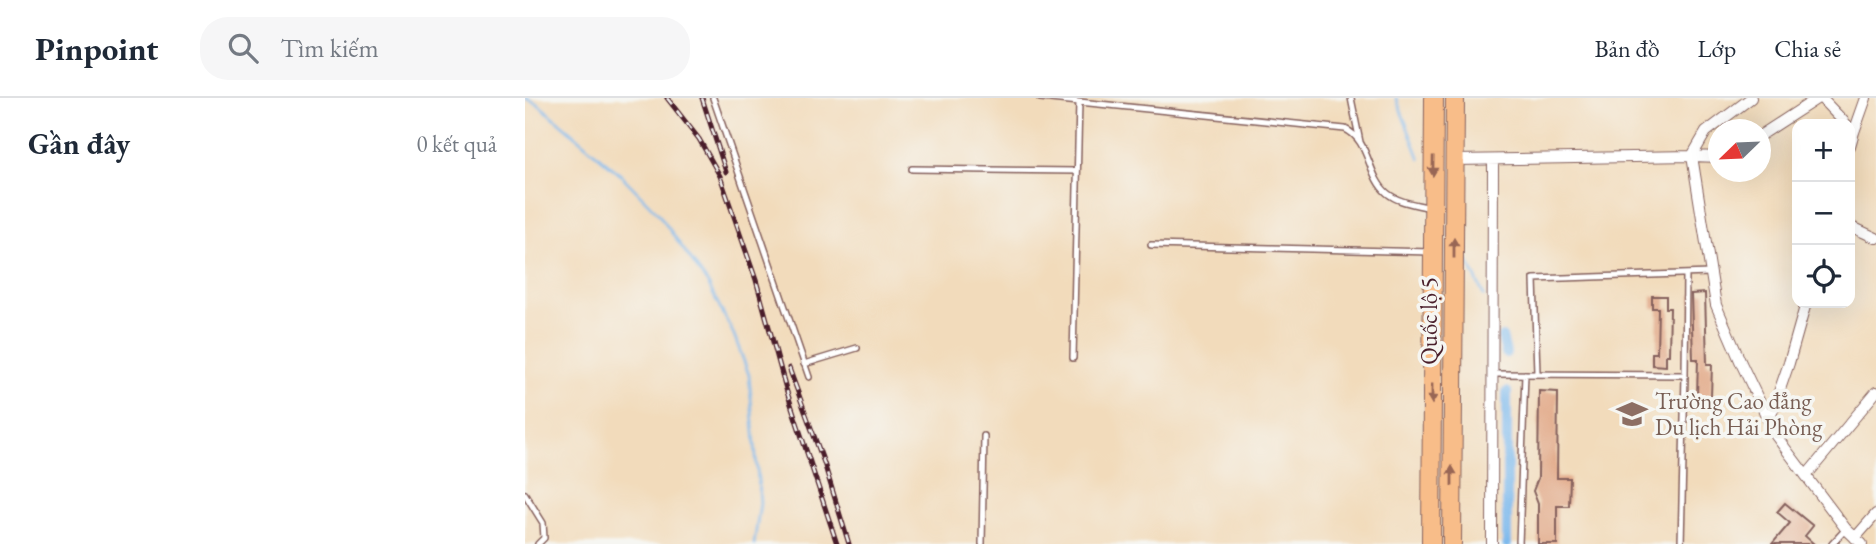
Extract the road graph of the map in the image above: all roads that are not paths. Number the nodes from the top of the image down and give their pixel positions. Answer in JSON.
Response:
{"nodes":[{"id":1,"x":713,"y":98,"type":"edge"},
{"id":2,"x":1040,"y":98,"type":"edge"},
{"id":3,"x":1351,"y":98,"type":"edge"},
{"id":4,"x":1434,"y":98,"type":"edge"},
{"id":5,"x":1455,"y":98,"type":"edge"},
{"id":6,"x":1751,"y":98,"type":"edge"},
{"id":7,"x":1819,"y":98,"type":"edge"},
{"id":8,"x":1866,"y":98,"type":"edge"},
{"id":9,"x":1079,"y":102,"type":"junction"},
{"id":10,"x":1841,"y":119,"type":"edge"},
{"id":11,"x":1855,"y":119,"type":"edge"},
{"id":12,"x":1771,"y":129,"type":"edge"},
{"id":13,"x":1361,"y":145,"type":"junction"},
{"id":14,"x":1692,"y":156,"type":"junction"},
{"id":15,"x":1708,"y":157,"type":"edge"},
{"id":16,"x":1455,"y":160,"type":"junction"},
{"id":17,"x":1493,"y":160,"type":"junction"},
{"id":18,"x":912,"y":169,"type":"dead end"},
{"id":19,"x":1077,"y":171,"type":"junction"},
{"id":20,"x":1433,"y":209,"type":"junction"},
{"id":21,"x":1855,"y":228,"type":"edge"},
{"id":22,"x":1876,"y":238,"type":"edge"},
{"id":23,"x":1151,"y":246,"type":"dead end"},
{"id":24,"x":1433,"y":252,"type":"junction"},
{"id":25,"x":1710,"y":273,"type":"junction"},
{"id":26,"x":1686,"y":274,"type":"junction"},
{"id":27,"x":1805,"y":308,"type":"edge"},
{"id":28,"x":857,"y":348,"type":"dead end"},
{"id":29,"x":1073,"y":358,"type":"dead end"},
{"id":30,"x":804,"y":364,"type":"junction"},
{"id":31,"x":1537,"y":373,"type":"junction"},
{"id":32,"x":1492,"y":374,"type":"junction"},
{"id":33,"x":1525,"y":374,"type":"junction"},
{"id":34,"x":1685,"y":376,"type":"junction"},
{"id":35,"x":809,"y":377,"type":"dead end"},
{"id":36,"x":1876,"y":392,"type":"edge"},
{"id":37,"x":1769,"y":421,"type":"junction"},
{"id":38,"x":984,"y":436,"type":"dead end"},
{"id":39,"x":1806,"y":476,"type":"junction"},
{"id":40,"x":525,"y":494,"type":"edge"},
{"id":41,"x":1876,"y":514,"type":"edge"},
{"id":42,"x":1846,"y":529,"type":"junction"},
{"id":43,"x":1858,"y":541,"type":"edge"},
{"id":44,"x":538,"y":544,"type":"edge"},
{"id":45,"x":982,"y":544,"type":"edge"},
{"id":46,"x":1431,"y":544,"type":"edge"},
{"id":47,"x":1452,"y":544,"type":"edge"},
{"id":48,"x":1492,"y":544,"type":"edge"},
{"id":49,"x":1519,"y":544,"type":"edge"},
{"id":50,"x":1681,"y":544,"type":"edge"},
{"id":51,"x":1832,"y":544,"type":"edge"}],
"edges":[{"from":1,"to":30,"type":"lane"},
{"from":2,"to":9,"type":"lane"},
{"from":3,"to":13,"type":"lane"},
{"from":4,"to":20,"type":"highway","name":"Quốc lộ 5","one_way":true},
{"from":5,"to":16,"type":"highway","name":"Quốc lộ 5"},
{"from":6,"to":14,"type":"street"},
{"from":7,"to":10,"type":"street"},
{"from":7,"to":12,"type":"street"},
{"from":8,"to":11,"type":"street"},
{"from":9,"to":13,"type":"lane"},
{"from":9,"to":19,"type":"lane"},
{"from":13,"to":20,"type":"lane"},
{"from":14,"to":15,"type":"street"},
{"from":14,"to":17,"type":"street"},
{"from":14,"to":25,"type":"street"},
{"from":16,"to":17,"type":"street"},
{"from":47,"to":16,"type":"highway","name":"Quốc lộ 5","one_way":true},
{"from":17,"to":32,"type":"street"},
{"from":18,"to":19,"type":"lane"},
{"from":19,"to":29,"type":"lane"},
{"from":20,"to":24,"type":"highway","name":"Quốc lộ 5"},
{"from":21,"to":22,"type":"street"},
{"from":23,"to":24,"type":"lane"},
{"from":24,"to":46,"type":"highway","name":"Quốc lộ 5","one_way":true},
{"from":25,"to":26,"type":"lane"},
{"from":25,"to":37,"type":"street"},
{"from":26,"to":31,"type":"lane"},
{"from":26,"to":34,"type":"lane"},
{"from":27,"to":37,"type":"street"},
{"from":28,"to":30,"type":"lane"},
{"from":30,"to":35,"type":"lane"},
{"from":31,"to":33,"type":"lane"},
{"from":31,"to":34,"type":"lane"},
{"from":32,"to":33,"type":"lane"},
{"from":32,"to":48,"type":"street"},
{"from":33,"to":49,"type":"lane"},
{"from":34,"to":50,"type":"lane"},
{"from":36,"to":39,"type":"street"},
{"from":37,"to":39,"type":"street"},
{"from":38,"to":45,"type":"lane"},
{"from":39,"to":42,"type":"street"},
{"from":40,"to":44,"type":"lane"},
{"from":41,"to":43,"type":"street"},
{"from":42,"to":43,"type":"street"},
{"from":42,"to":51,"type":"lane"}]}
